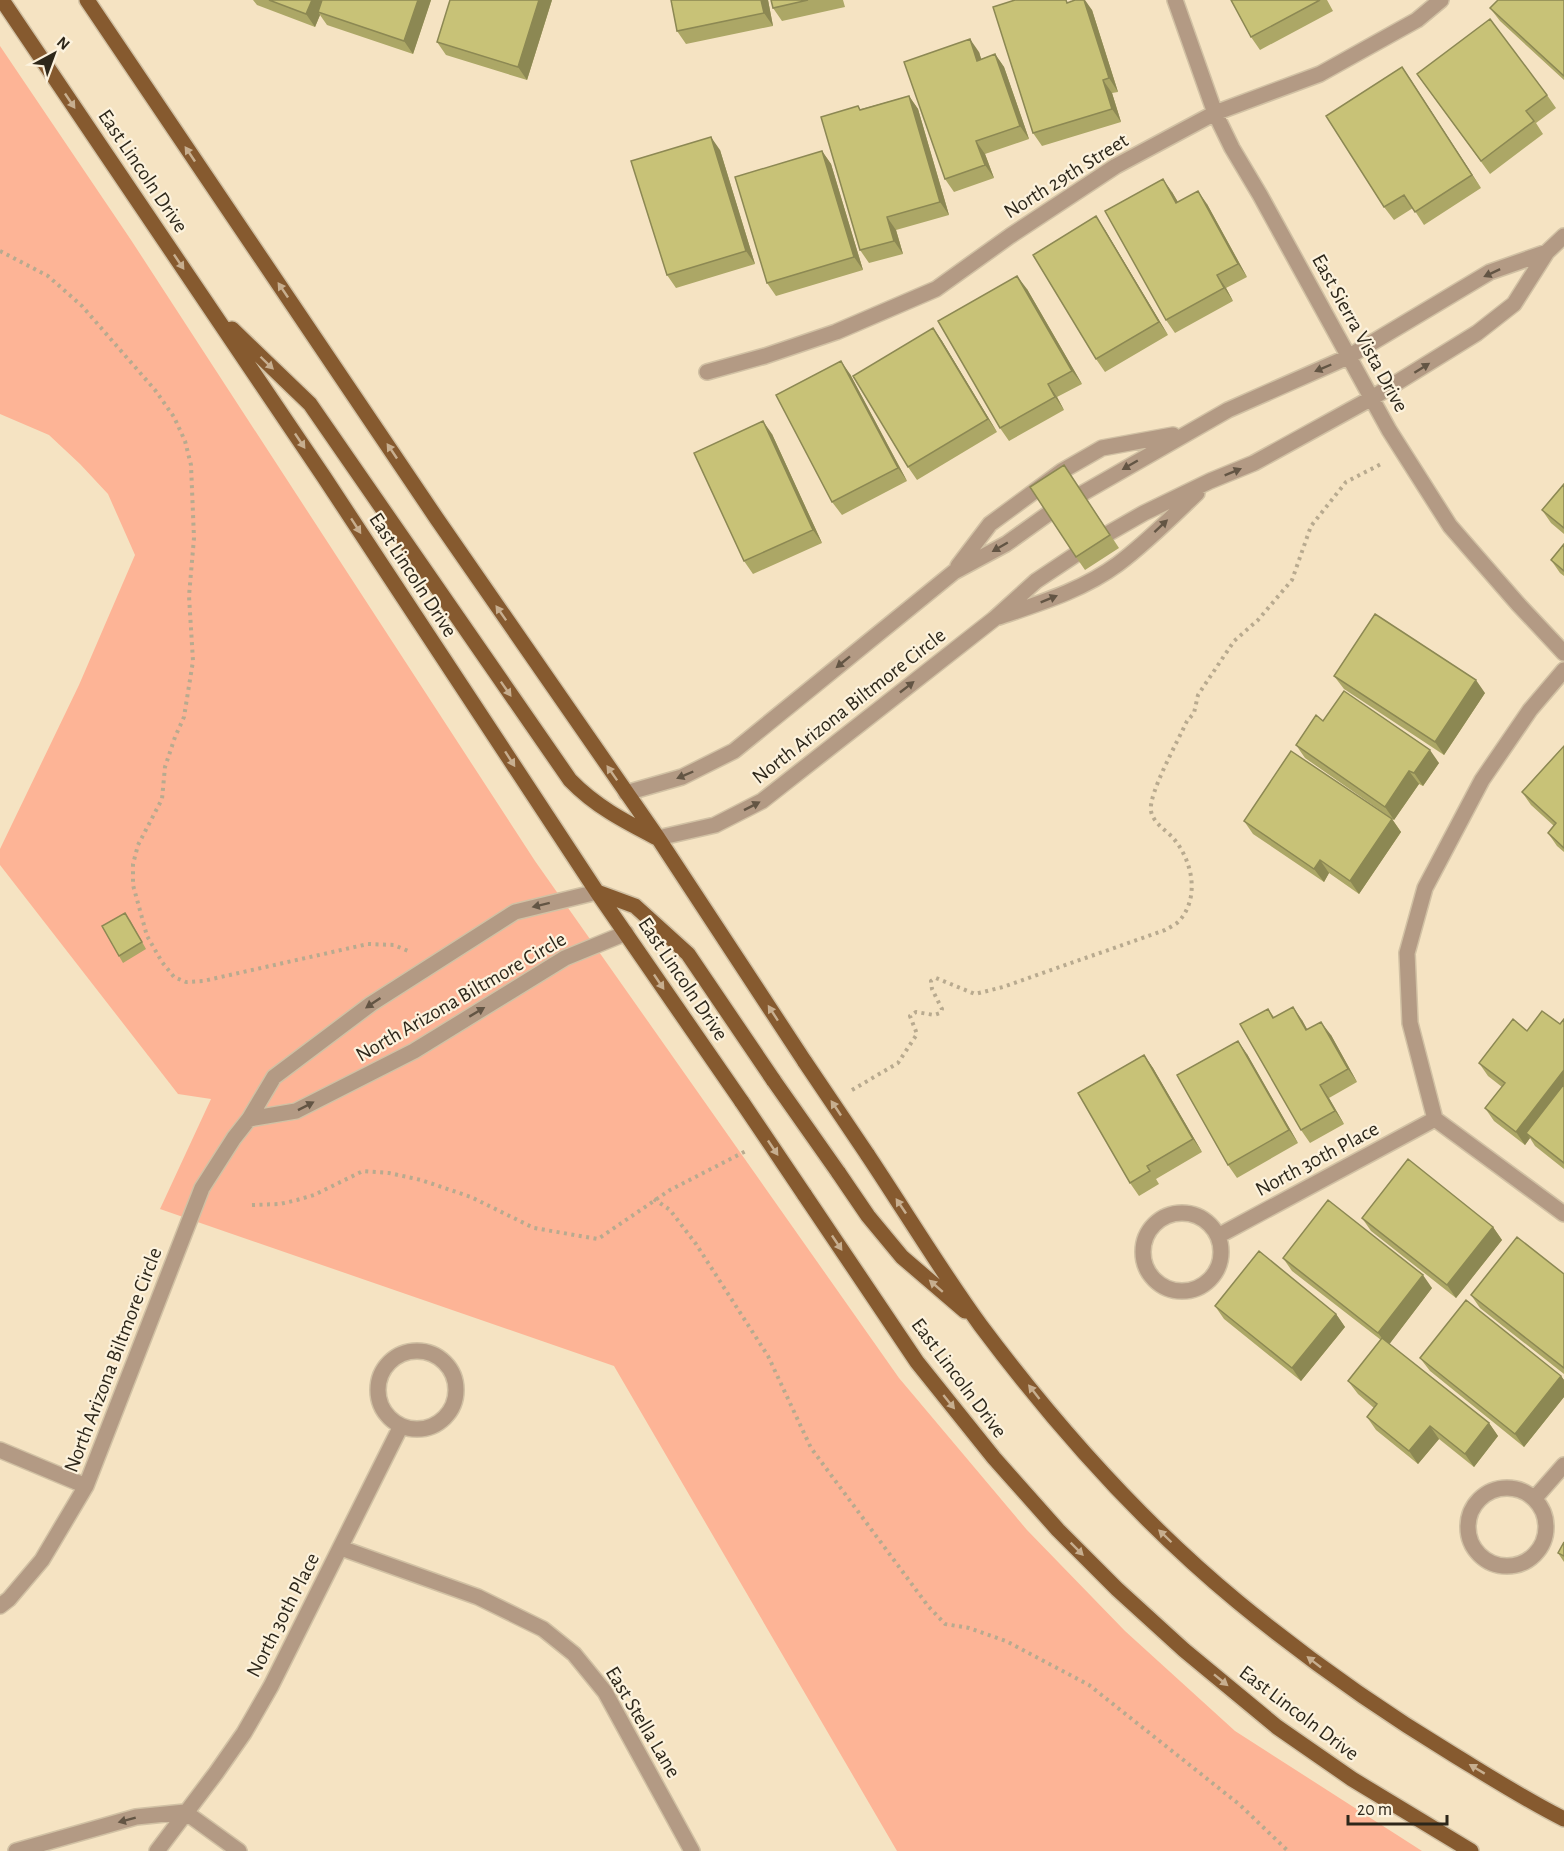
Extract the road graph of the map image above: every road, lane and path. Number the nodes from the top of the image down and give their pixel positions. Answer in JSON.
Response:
{"nodes":[{"id":1,"x":2,"y":0,"type":"edge"},
{"id":2,"x":87,"y":0,"type":"edge"},
{"id":3,"x":1175,"y":0,"type":"edge"},
{"id":4,"x":1441,"y":0,"type":"edge"},
{"id":5,"x":1215,"y":113,"type":"junction"},
{"id":6,"x":1564,"y":236,"type":"edge"},
{"id":7,"x":0,"y":251,"type":"edge"},
{"id":8,"x":1547,"y":252,"type":"junction"},
{"id":9,"x":209,"y":308,"type":"junction"},
{"id":10,"x":1348,"y":357,"type":"junction"},
{"id":11,"x":707,"y":372,"type":"dead end"},
{"id":12,"x":1372,"y":398,"type":"junction"},
{"id":13,"x":1185,"y":433,"type":"junction"},
{"id":14,"x":1403,"y":452,"type":"junction"},
{"id":15,"x":1210,"y":481,"type":"junction"},
{"id":16,"x":1083,"y":493,"type":"edge"},
{"id":17,"x":1048,"y":514,"type":"edge"},
{"id":18,"x":1108,"y":533,"type":"edge"},
{"id":19,"x":1075,"y":555,"type":"edge"},
{"id":20,"x":954,"y":572,"type":"junction"},
{"id":21,"x":994,"y":619,"type":"junction"},
{"id":22,"x":1564,"y":653,"type":"edge"},
{"id":23,"x":1564,"y":670,"type":"edge"},
{"id":24,"x":626,"y":793,"type":"junction"},
{"id":25,"x":658,"y":838,"type":"junction"},
{"id":26,"x":597,"y":892,"type":"junction"},
{"id":27,"x":626,"y":933,"type":"junction"},
{"id":28,"x":437,"y":962,"type":"junction"},
{"id":29,"x":843,"y":1095,"type":"dead end"},
{"id":30,"x":249,"y":1119,"type":"junction"},
{"id":31,"x":1435,"y":1119,"type":"junction"},
{"id":32,"x":754,"y":1146,"type":"dead end"},
{"id":33,"x":654,"y":1199,"type":"junction"},
{"id":34,"x":252,"y":1205,"type":"dead end"},
{"id":35,"x":1564,"y":1214,"type":"edge"},
{"id":36,"x":1218,"y":1236,"type":"junction"},
{"id":37,"x":981,"y":1324,"type":"junction"},
{"id":38,"x":401,"y":1426,"type":"junction"},
{"id":39,"x":0,"y":1450,"type":"edge"},
{"id":40,"x":1564,"y":1465,"type":"edge"},
{"id":41,"x":87,"y":1486,"type":"junction"},
{"id":42,"x":1534,"y":1499,"type":"junction"},
{"id":43,"x":341,"y":1548,"type":"junction"},
{"id":44,"x":0,"y":1606,"type":"edge"},
{"id":45,"x":185,"y":1812,"type":"junction"},
{"id":46,"x":1564,"y":1819,"type":"edge"},
{"id":47,"x":16,"y":1851,"type":"edge"},
{"id":48,"x":157,"y":1851,"type":"edge"},
{"id":49,"x":239,"y":1851,"type":"edge"},
{"id":50,"x":692,"y":1851,"type":"edge"},
{"id":51,"x":1288,"y":1851,"type":"edge"},
{"id":52,"x":1471,"y":1851,"type":"edge"}],
"edges":[{"from":1,"to":9,"type":"main road","name":"East Lincoln Drive","one_way":true},
{"from":24,"to":2,"type":"main road","one_way":true},
{"from":3,"to":5,"type":"street","name":"East Sierra Vista Drive"},
{"from":4,"to":5,"type":"street","name":"North 29th Street"},
{"from":5,"to":10,"type":"street","name":"East Sierra Vista Drive"},
{"from":5,"to":11,"type":"street","name":"North 29th Street"},
{"from":6,"to":8,"type":"street","name":"North Arizona Biltmore Circle"},
{"from":7,"to":28,"type":"path"},
{"from":8,"to":10,"type":"street","name":"North Arizona Biltmore Circle","one_way":true},
{"from":12,"to":8,"type":"street","name":"North Arizona Biltmore Circle","one_way":true},
{"from":9,"to":25,"type":"main road","one_way":true},
{"from":9,"to":26,"type":"main road","name":"East Lincoln Drive","one_way":true},
{"from":10,"to":12,"type":"street","name":"East Sierra Vista Drive"},
{"from":10,"to":13,"type":"street","name":"North Arizona Biltmore Circle","one_way":true},
{"from":12,"to":14,"type":"street","name":"East Sierra Vista Drive"},
{"from":15,"to":12,"type":"street","name":"North Arizona Biltmore Circle","one_way":true},
{"from":13,"to":16,"type":"street","name":"North Arizona Biltmore Circle","one_way":true},
{"from":13,"to":20,"type":"street","name":"North Arizona Biltmore Circle"},
{"from":14,"to":22,"type":"street","name":"East Sierra Vista Drive"},
{"from":14,"to":29,"type":"path"},
{"from":15,"to":18,"type":"street","name":"North Arizona Biltmore Circle"},
{"from":21,"to":15,"type":"street","name":"North Arizona Biltmore Circle","one_way":true},
{"from":17,"to":20,"type":"street","name":"North Arizona Biltmore Circle","one_way":true},
{"from":19,"to":21,"type":"street","name":"North Arizona Biltmore Circle"},
{"from":20,"to":24,"type":"street","name":"North Arizona Biltmore Circle","one_way":true},
{"from":25,"to":21,"type":"street","name":"North Arizona Biltmore Circle","one_way":true},
{"from":23,"to":31,"type":"street"},
{"from":24,"to":25,"type":"main road"},
{"from":37,"to":25,"type":"main road","one_way":true,"bridge":true},
{"from":26,"to":27,"type":"main road","name":"East Lincoln Drive"},
{"from":26,"to":28,"type":"street","name":"North Arizona Biltmore Circle","one_way":true},
{"from":37,"to":26,"type":"main road","one_way":true,"bridge":true},
{"from":30,"to":27,"type":"street","name":"North Arizona Biltmore Circle","one_way":true},
{"from":27,"to":52,"type":"main road","name":"East Lincoln Drive","one_way":true,"bridge":true},
{"from":28,"to":30,"type":"street","name":"North Arizona Biltmore Circle","one_way":true},
{"from":30,"to":41,"type":"street","name":"North Arizona Biltmore Circle"},
{"from":31,"to":35,"type":"street"},
{"from":31,"to":36,"type":"street","name":"North 30th Place"},
{"from":32,"to":33,"type":"path"},
{"from":33,"to":34,"type":"path"},
{"from":33,"to":51,"type":"path"},
{"from":36,"to":36,"type":"street"},
{"from":46,"to":37,"type":"main road","one_way":true},
{"from":38,"to":38,"type":"street"},
{"from":38,"to":43,"type":"street","name":"North 30th Place"},
{"from":39,"to":41,"type":"street"},
{"from":40,"to":42,"type":"street"},
{"from":41,"to":44,"type":"street","name":"North Arizona Biltmore Circle"},
{"from":42,"to":42,"type":"street"},
{"from":43,"to":45,"type":"street","name":"North 30th Place"},
{"from":43,"to":50,"type":"street","name":"East Stella Lane"},
{"from":45,"to":47,"type":"street","one_way":true},
{"from":45,"to":48,"type":"street","name":"North 30th Place"},
{"from":45,"to":49,"type":"street"}]}
